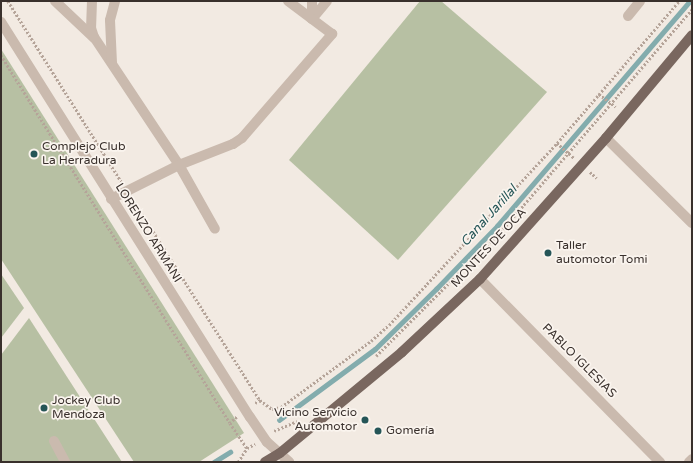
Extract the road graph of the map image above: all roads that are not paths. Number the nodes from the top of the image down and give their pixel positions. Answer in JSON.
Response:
{"nodes":[{"id":1,"x":55,"y":1,"type":"edge"},
{"id":2,"x":92,"y":1,"type":"edge"},
{"id":3,"x":115,"y":1,"type":"edge"},
{"id":4,"x":288,"y":1,"type":"edge"},
{"id":5,"x":312,"y":1,"type":"edge"},
{"id":6,"x":327,"y":1,"type":"edge"},
{"id":7,"x":640,"y":1,"type":"edge"},
{"id":8,"x":628,"y":16,"type":"dead end"},
{"id":9,"x":312,"y":19,"type":"junction"},
{"id":10,"x":1,"y":22,"type":"edge"},
{"id":11,"x":692,"y":36,"type":"edge"},
{"id":12,"x":95,"y":40,"type":"junction"},
{"id":13,"x":113,"y":65,"type":"junction"},
{"id":14,"x":606,"y":138,"type":"junction"},
{"id":15,"x":179,"y":164,"type":"junction"},
{"id":16,"x":111,"y":199,"type":"junction"},
{"id":17,"x":692,"y":224,"type":"edge"},
{"id":18,"x":215,"y":229,"type":"dead end"},
{"id":19,"x":480,"y":279,"type":"junction"},
{"id":20,"x":54,"y":440,"type":"dead end"},
{"id":21,"x":278,"y":457,"type":"edge"},
{"id":22,"x":692,"y":459,"type":"edge"},
{"id":23,"x":65,"y":462,"type":"edge"},
{"id":24,"x":265,"y":462,"type":"edge"},
{"id":25,"x":290,"y":462,"type":"edge"},
{"id":26,"x":660,"y":462,"type":"edge"},
{"id":27,"x":689,"y":462,"type":"edge"}],
"edges":[{"from":1,"to":12,"type":"street"},
{"from":2,"to":12,"type":"street"},
{"from":3,"to":13,"type":"street"},
{"from":4,"to":9,"type":"street"},
{"from":5,"to":9,"type":"street"},
{"from":6,"to":9,"type":"street"},
{"from":7,"to":8,"type":"street"},
{"from":9,"to":15,"type":"street"},
{"from":10,"to":16,"type":"street","name":"LORENZO ARMANI"},
{"from":11,"to":14,"type":"main road","name":"MONTES DE OCA"},
{"from":12,"to":13,"type":"street"},
{"from":13,"to":15,"type":"street"},
{"from":14,"to":17,"type":"street"},
{"from":14,"to":19,"type":"main road","name":"MONTES DE OCA"},
{"from":15,"to":16,"type":"street"},
{"from":15,"to":18,"type":"street"},
{"from":16,"to":21,"type":"street","name":"LORENZO ARMANI"},
{"from":19,"to":21,"type":"main road","name":"MONTES DE OCA"},
{"from":19,"to":26,"type":"street","name":"PABLO IGLESIAS"},
{"from":20,"to":23,"type":"street"},
{"from":21,"to":24,"type":"main road","name":"MONTES DE OCA"},
{"from":21,"to":25,"type":"street","name":"LORENZO ARMANI"},
{"from":22,"to":27,"type":"street"}]}
